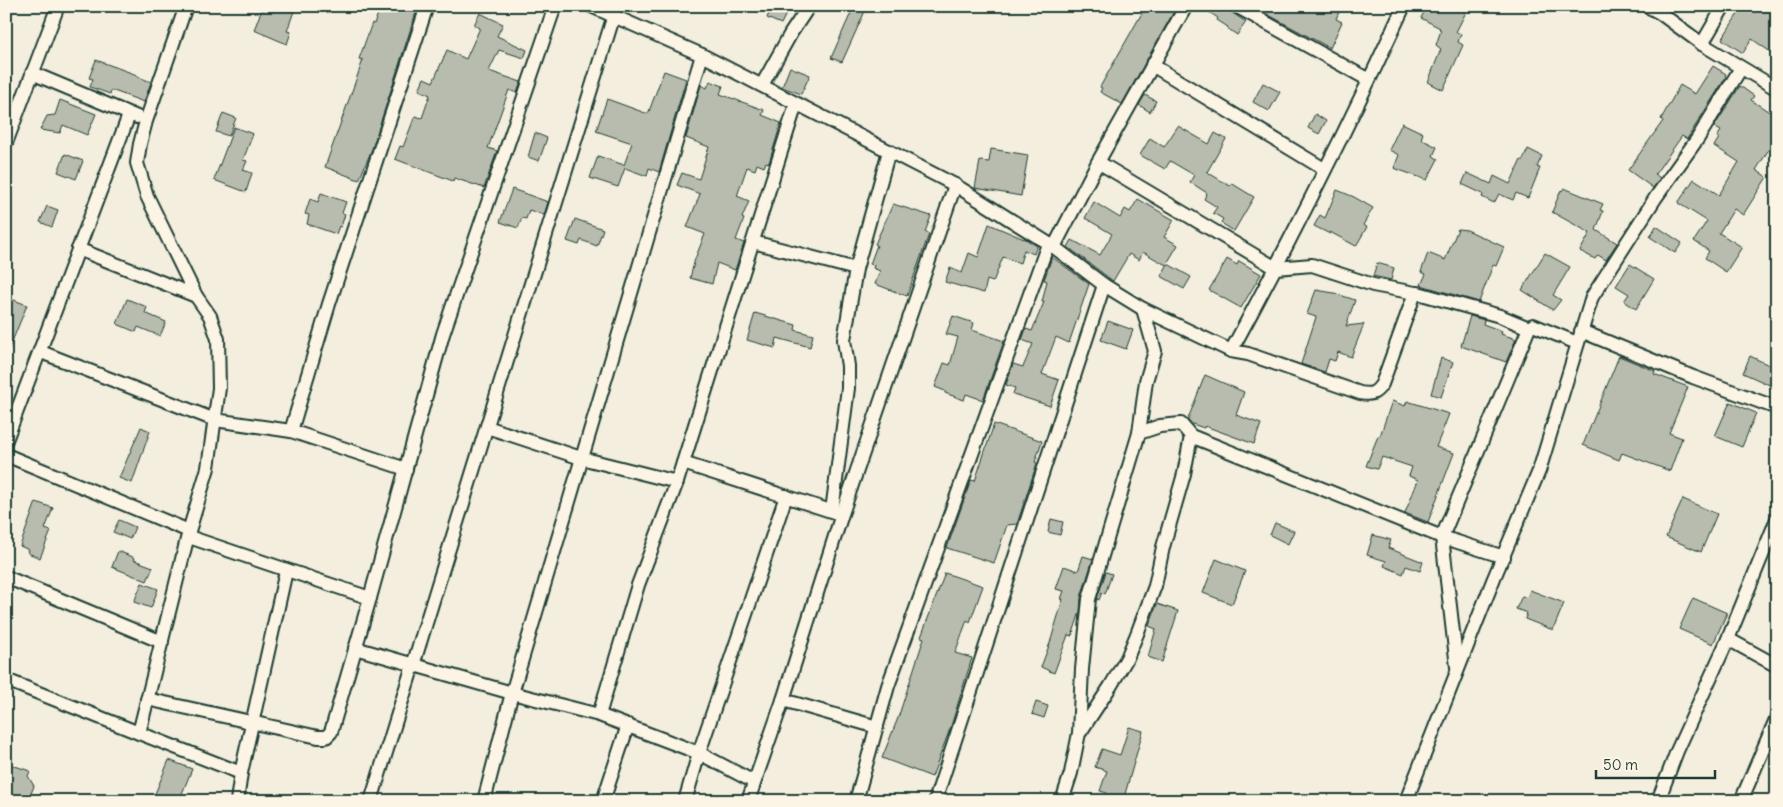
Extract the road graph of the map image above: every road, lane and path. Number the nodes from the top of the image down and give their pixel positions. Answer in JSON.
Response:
{"nodes":[{"id":1,"x":58,"y":6,"type":"edge"},
{"id":2,"x":186,"y":6,"type":"edge"},
{"id":3,"x":428,"y":6,"type":"edge"},
{"id":4,"x":555,"y":6,"type":"edge"},
{"id":5,"x":591,"y":6,"type":"edge"},
{"id":6,"x":809,"y":6,"type":"edge"},
{"id":7,"x":1186,"y":6,"type":"edge"},
{"id":8,"x":1236,"y":6,"type":"edge"},
{"id":9,"x":1404,"y":6,"type":"edge"},
{"id":10,"x":1647,"y":6,"type":"edge"},
{"id":11,"x":1724,"y":6,"type":"edge"},
{"id":12,"x":614,"y":15,"type":"junction"},
{"id":13,"x":1702,"y":44,"type":"junction"},
{"id":14,"x":702,"y":55,"type":"junction"},
{"id":15,"x":1152,"y":65,"type":"junction"},
{"id":16,"x":1741,"y":68,"type":"junction"},
{"id":17,"x":32,"y":73,"type":"junction"},
{"id":18,"x":1370,"y":80,"type":"junction"},
{"id":19,"x":762,"y":85,"type":"junction"},
{"id":20,"x":1776,"y":85,"type":"edge"},
{"id":21,"x":796,"y":104,"type":"junction"},
{"id":22,"x":129,"y":115,"type":"junction"},
{"id":23,"x":146,"y":121,"type":"junction"},
{"id":24,"x":6,"y":142,"type":"edge"},
{"id":25,"x":889,"y":151,"type":"junction"},
{"id":26,"x":1098,"y":162,"type":"junction"},
{"id":27,"x":1324,"y":169,"type":"junction"},
{"id":28,"x":955,"y":185,"type":"junction"},
{"id":29,"x":753,"y":242,"type":"junction"},
{"id":30,"x":1051,"y":246,"type":"junction"},
{"id":31,"x":78,"y":250,"type":"junction"},
{"id":32,"x":1276,"y":268,"type":"junction"},
{"id":33,"x":856,"y":269,"type":"junction"},
{"id":34,"x":1104,"y":285,"type":"junction"},
{"id":35,"x":1414,"y":293,"type":"junction"},
{"id":36,"x":196,"y":296,"type":"junction"},
{"id":37,"x":1143,"y":308,"type":"junction"},
{"id":38,"x":1529,"y":328,"type":"junction"},
{"id":39,"x":1579,"y":337,"type":"junction"},
{"id":40,"x":1231,"y":351,"type":"junction"},
{"id":41,"x":41,"y":352,"type":"junction"},
{"id":42,"x":1777,"y":408,"type":"edge"},
{"id":43,"x":215,"y":420,"type":"junction"},
{"id":44,"x":487,"y":427,"type":"junction"},
{"id":45,"x":290,"y":431,"type":"junction"},
{"id":46,"x":1139,"y":433,"type":"junction"},
{"id":47,"x":1191,"y":436,"type":"junction"},
{"id":48,"x":6,"y":440,"type":"edge"},
{"id":49,"x":6,"y":454,"type":"edge"},
{"id":50,"x":581,"y":458,"type":"junction"},
{"id":51,"x":683,"y":463,"type":"junction"},
{"id":52,"x":406,"y":469,"type":"junction"},
{"id":53,"x":677,"y":482,"type":"junction"},
{"id":54,"x":786,"y":496,"type":"junction"},
{"id":55,"x":837,"y":513,"type":"junction"},
{"id":56,"x":1777,"y":519,"type":"edge"},
{"id":57,"x":189,"y":534,"type":"junction"},
{"id":58,"x":1442,"y":537,"type":"junction"},
{"id":59,"x":1504,"y":557,"type":"junction"},
{"id":60,"x":286,"y":571,"type":"junction"},
{"id":61,"x":6,"y":576,"type":"edge"},
{"id":62,"x":370,"y":598,"type":"junction"},
{"id":63,"x":1728,"y":639,"type":"junction"},
{"id":64,"x":162,"y":642,"type":"junction"},
{"id":65,"x":355,"y":648,"type":"junction"},
{"id":66,"x":413,"y":665,"type":"junction"},
{"id":67,"x":1777,"y":666,"type":"edge"},
{"id":68,"x":1458,"y":670,"type":"junction"},
{"id":69,"x":6,"y":680,"type":"edge"},
{"id":70,"x":512,"y":693,"type":"junction"},
{"id":71,"x":146,"y":700,"type":"junction"},
{"id":72,"x":783,"y":700,"type":"junction"},
{"id":73,"x":600,"y":715,"type":"junction"},
{"id":74,"x":1777,"y":718,"type":"edge"},
{"id":75,"x":254,"y":722,"type":"junction"},
{"id":76,"x":628,"y":725,"type":"junction"},
{"id":77,"x":877,"y":727,"type":"junction"},
{"id":78,"x":139,"y":733,"type":"junction"},
{"id":79,"x":1079,"y":733,"type":"junction"},
{"id":80,"x":699,"y":754,"type":"junction"},
{"id":81,"x":241,"y":773,"type":"junction"},
{"id":82,"x":754,"y":782,"type":"junction"},
{"id":83,"x":237,"y":801,"type":"edge"},
{"id":84,"x":371,"y":801,"type":"edge"},
{"id":85,"x":484,"y":801,"type":"edge"},
{"id":86,"x":603,"y":801,"type":"edge"},
{"id":87,"x":685,"y":801,"type":"edge"},
{"id":88,"x":748,"y":801,"type":"edge"},
{"id":89,"x":856,"y":801,"type":"edge"},
{"id":90,"x":935,"y":801,"type":"edge"},
{"id":91,"x":1062,"y":801,"type":"edge"},
{"id":92,"x":1406,"y":801,"type":"edge"},
{"id":93,"x":1658,"y":801,"type":"edge"},
{"id":94,"x":1742,"y":801,"type":"edge"}],
"edges":[{"from":1,"to":17,"type":"street"},
{"from":2,"to":23,"type":"street"},
{"from":3,"to":45,"type":"street"},
{"from":4,"to":52,"type":"street"},
{"from":5,"to":12,"type":"street"},
{"from":6,"to":19,"type":"street"},
{"from":7,"to":15,"type":"street"},
{"from":8,"to":18,"type":"street"},
{"from":9,"to":18,"type":"street"},
{"from":10,"to":13,"type":"street"},
{"from":11,"to":13,"type":"street"},
{"from":12,"to":14,"type":"street"},
{"from":12,"to":44,"type":"street"},
{"from":13,"to":16,"type":"street"},
{"from":14,"to":19,"type":"street"},
{"from":14,"to":50,"type":"street"},
{"from":15,"to":26,"type":"street"},
{"from":15,"to":27,"type":"street"},
{"from":16,"to":20,"type":"street"},
{"from":16,"to":39,"type":"street"},
{"from":17,"to":22,"type":"street"},
{"from":17,"to":24,"type":"street"},
{"from":18,"to":27,"type":"street"},
{"from":19,"to":21,"type":"street"},
{"from":21,"to":25,"type":"street"},
{"from":21,"to":29,"type":"street"},
{"from":22,"to":23,"type":"street"},
{"from":22,"to":31,"type":"street"},
{"from":23,"to":36,"type":"street"},
{"from":25,"to":28,"type":"street"},
{"from":25,"to":33,"type":"street"},
{"from":26,"to":30,"type":"street"},
{"from":26,"to":32,"type":"street"},
{"from":27,"to":32,"type":"street"},
{"from":28,"to":30,"type":"street"},
{"from":28,"to":55,"type":"street"},
{"from":29,"to":33,"type":"street"},
{"from":29,"to":51,"type":"street"},
{"from":30,"to":34,"type":"street"},
{"from":30,"to":77,"type":"street"},
{"from":31,"to":36,"type":"street"},
{"from":31,"to":41,"type":"street"},
{"from":32,"to":35,"type":"street"},
{"from":32,"to":40,"type":"street"},
{"from":33,"to":55,"type":"street"},
{"from":34,"to":37,"type":"street"},
{"from":34,"to":90,"type":"street"},
{"from":35,"to":38,"type":"street"},
{"from":35,"to":40,"type":"street"},
{"from":36,"to":43,"type":"street"},
{"from":37,"to":40,"type":"street"},
{"from":37,"to":46,"type":"street"},
{"from":38,"to":39,"type":"street"},
{"from":38,"to":58,"type":"street"},
{"from":39,"to":42,"type":"street"},
{"from":39,"to":59,"type":"street"},
{"from":41,"to":43,"type":"street"},
{"from":41,"to":48,"type":"street"},
{"from":43,"to":45,"type":"street"},
{"from":43,"to":57,"type":"street"},
{"from":44,"to":50,"type":"street"},
{"from":44,"to":66,"type":"street"},
{"from":45,"to":52,"type":"street"},
{"from":46,"to":47,"type":"street"},
{"from":46,"to":79,"type":"street"},
{"from":47,"to":58,"type":"street"},
{"from":47,"to":79,"type":"street"},
{"from":49,"to":57,"type":"street"},
{"from":50,"to":53,"type":"street"},
{"from":50,"to":70,"type":"street"},
{"from":51,"to":53,"type":"street"},
{"from":51,"to":54,"type":"street"},
{"from":52,"to":62,"type":"street"},
{"from":53,"to":73,"type":"street"},
{"from":54,"to":55,"type":"street"},
{"from":54,"to":80,"type":"street"},
{"from":55,"to":72,"type":"street"},
{"from":56,"to":63,"type":"street"},
{"from":57,"to":60,"type":"street"},
{"from":57,"to":64,"type":"street"},
{"from":58,"to":59,"type":"street"},
{"from":58,"to":68,"type":"street"},
{"from":59,"to":68,"type":"street"},
{"from":60,"to":62,"type":"street"},
{"from":60,"to":75,"type":"street"},
{"from":61,"to":64,"type":"street"},
{"from":62,"to":65,"type":"street"},
{"from":63,"to":67,"type":"street"},
{"from":63,"to":93,"type":"street"},
{"from":64,"to":71,"type":"street"},
{"from":65,"to":66,"type":"street"},
{"from":65,"to":75,"type":"street"},
{"from":66,"to":70,"type":"street"},
{"from":66,"to":84,"type":"street"},
{"from":68,"to":92,"type":"street"},
{"from":69,"to":78,"type":"street"},
{"from":70,"to":73,"type":"street"},
{"from":70,"to":85,"type":"street"},
{"from":71,"to":75,"type":"street"},
{"from":71,"to":78,"type":"street"},
{"from":72,"to":77,"type":"street"},
{"from":72,"to":82,"type":"street"},
{"from":73,"to":76,"type":"street"},
{"from":74,"to":94,"type":"street"},
{"from":75,"to":81,"type":"street"},
{"from":76,"to":80,"type":"street"},
{"from":76,"to":86,"type":"street"},
{"from":77,"to":89,"type":"street"},
{"from":78,"to":81,"type":"street"},
{"from":79,"to":91,"type":"street"},
{"from":80,"to":82,"type":"street"},
{"from":80,"to":87,"type":"street"},
{"from":81,"to":83,"type":"street"},
{"from":82,"to":88,"type":"street"}]}
